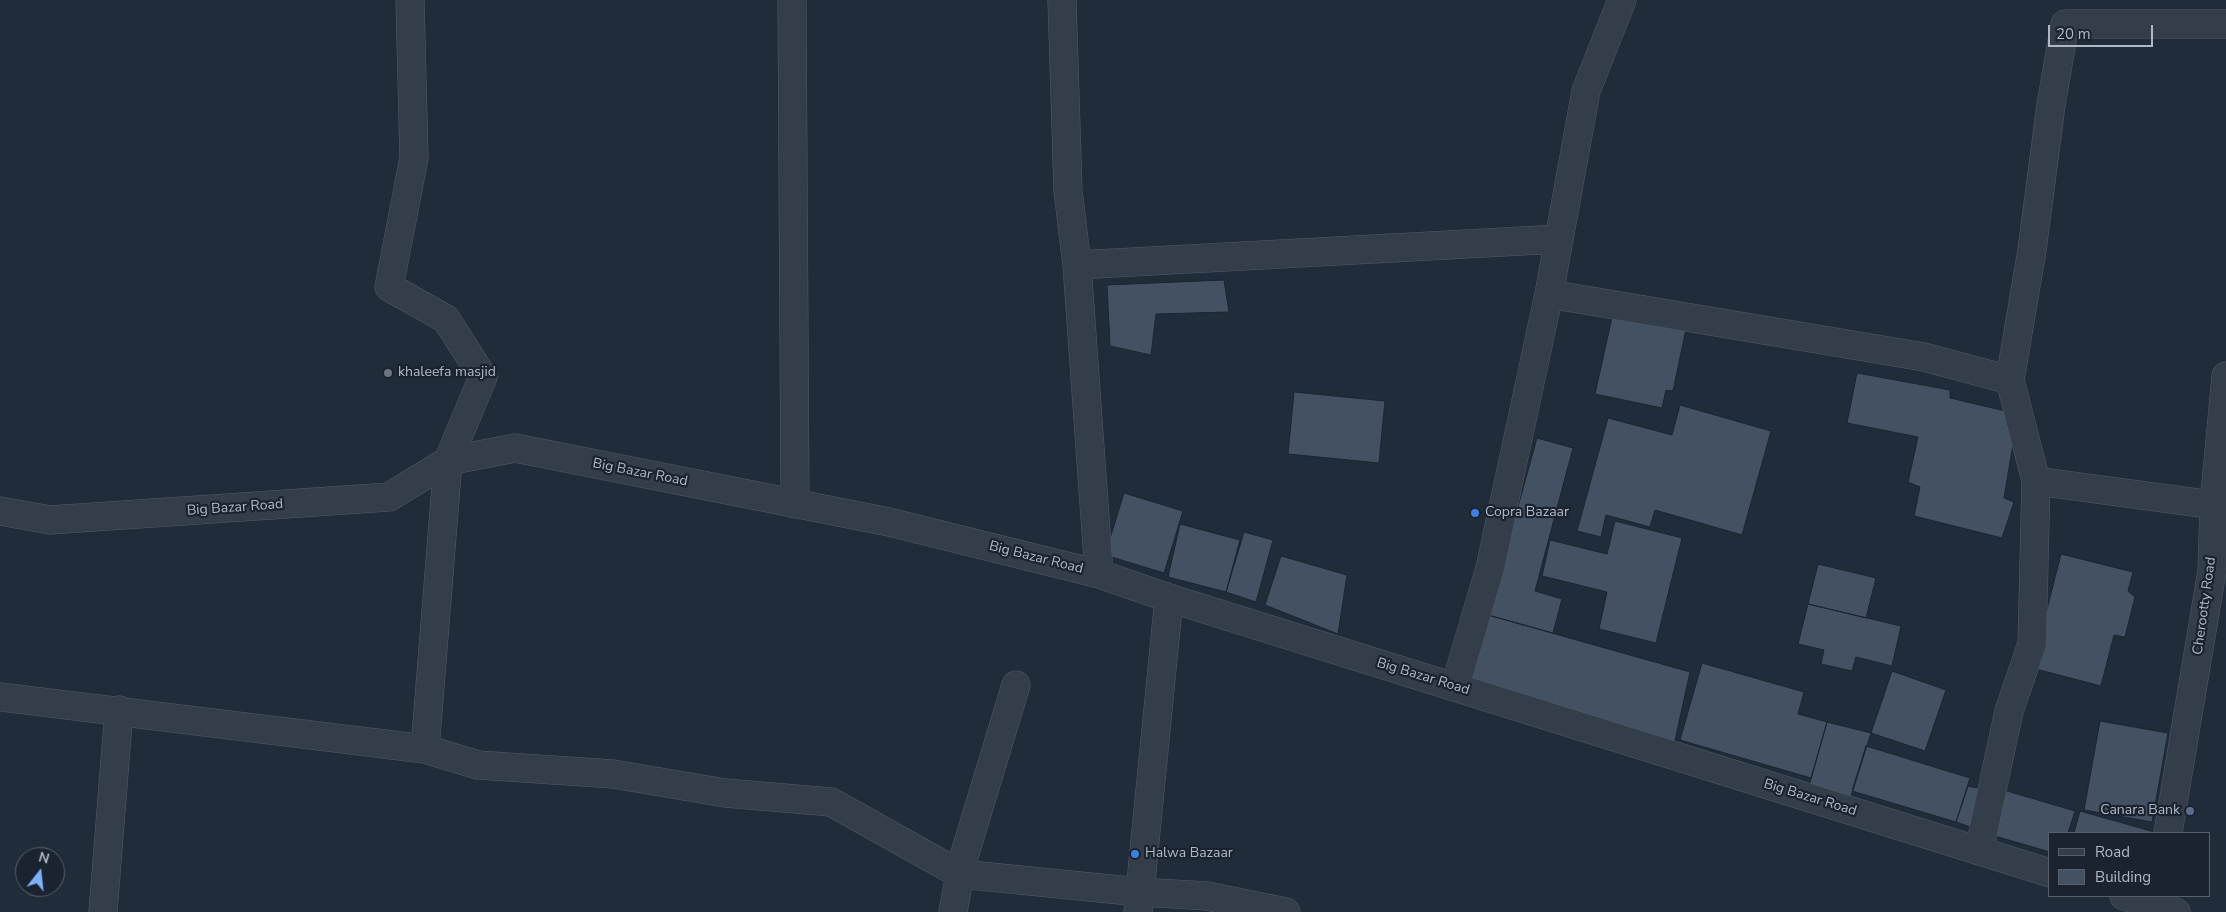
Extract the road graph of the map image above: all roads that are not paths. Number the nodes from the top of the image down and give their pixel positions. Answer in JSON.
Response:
{"nodes":[{"id":1,"x":410,"y":0,"type":"edge"},
{"id":2,"x":792,"y":0,"type":"edge"},
{"id":3,"x":1062,"y":0,"type":"edge"},
{"id":4,"x":1622,"y":0,"type":"edge"},
{"id":5,"x":2226,"y":24,"type":"edge"},
{"id":6,"x":1559,"y":239,"type":"junction"},
{"id":7,"x":1077,"y":264,"type":"junction"},
{"id":8,"x":1549,"y":294,"type":"junction"},
{"id":9,"x":2226,"y":376,"type":"edge"},
{"id":10,"x":2010,"y":380,"type":"junction"},
{"id":11,"x":448,"y":461,"type":"junction"},
{"id":12,"x":2036,"y":481,"type":"junction"},
{"id":13,"x":795,"y":504,"type":"junction"},
{"id":14,"x":2214,"y":505,"type":"junction"},
{"id":15,"x":0,"y":511,"type":"edge"},
{"id":16,"x":2219,"y":571,"type":"edge"},
{"id":17,"x":1100,"y":574,"type":"junction"},
{"id":18,"x":1169,"y":598,"type":"junction"},
{"id":19,"x":1016,"y":685,"type":"dead end"},
{"id":20,"x":1456,"y":687,"type":"junction"},
{"id":21,"x":0,"y":696,"type":"edge"},
{"id":22,"x":119,"y":710,"type":"junction"},
{"id":23,"x":425,"y":749,"type":"junction"},
{"id":24,"x":2168,"y":832,"type":"edge"},
{"id":25,"x":1979,"y":851,"type":"junction"},
{"id":26,"x":2048,"y":872,"type":"edge"},
{"id":27,"x":960,"y":874,"type":"junction"},
{"id":28,"x":2129,"y":897,"type":"edge"},
{"id":29,"x":1139,"y":902,"type":"edge"},
{"id":30,"x":2163,"y":904,"type":"edge"},
{"id":31,"x":103,"y":912,"type":"edge"},
{"id":32,"x":953,"y":912,"type":"edge"},
{"id":33,"x":1286,"y":912,"type":"edge"}],
"edges":[{"from":1,"to":11,"type":"street"},
{"from":2,"to":13,"type":"street"},
{"from":3,"to":7,"type":"street"},
{"from":4,"to":6,"type":"street"},
{"from":5,"to":10,"type":"street"},
{"from":6,"to":7,"type":"street"},
{"from":6,"to":8,"type":"street"},
{"from":7,"to":17,"type":"street"},
{"from":8,"to":10,"type":"street"},
{"from":8,"to":20,"type":"street"},
{"from":9,"to":14,"type":"street","name":"Cherootty Road"},
{"from":10,"to":12,"type":"street"},
{"from":11,"to":13,"type":"street","name":"Big Bazar Road"},
{"from":11,"to":15,"type":"street","name":"Big Bazar Road"},
{"from":11,"to":23,"type":"street"},
{"from":12,"to":14,"type":"street"},
{"from":12,"to":25,"type":"street"},
{"from":13,"to":17,"type":"street","name":"Big Bazar Road"},
{"from":14,"to":16,"type":"street","name":"Cherootty Road"},
{"from":16,"to":24,"type":"street","name":"Cherootty Road"},
{"from":17,"to":18,"type":"street","name":"Big Bazar Road"},
{"from":18,"to":20,"type":"street","name":"Big Bazar Road"},
{"from":18,"to":29,"type":"street"},
{"from":19,"to":27,"type":"street"},
{"from":20,"to":25,"type":"street","name":"Big Bazar Road"},
{"from":21,"to":22,"type":"street"},
{"from":22,"to":23,"type":"street"},
{"from":22,"to":31,"type":"street"},
{"from":23,"to":27,"type":"street"},
{"from":25,"to":26,"type":"street","name":"Big Bazar Road"},
{"from":27,"to":29,"type":"street"},
{"from":27,"to":32,"type":"street"},
{"from":28,"to":30,"type":"street"},
{"from":29,"to":33,"type":"street"}]}
